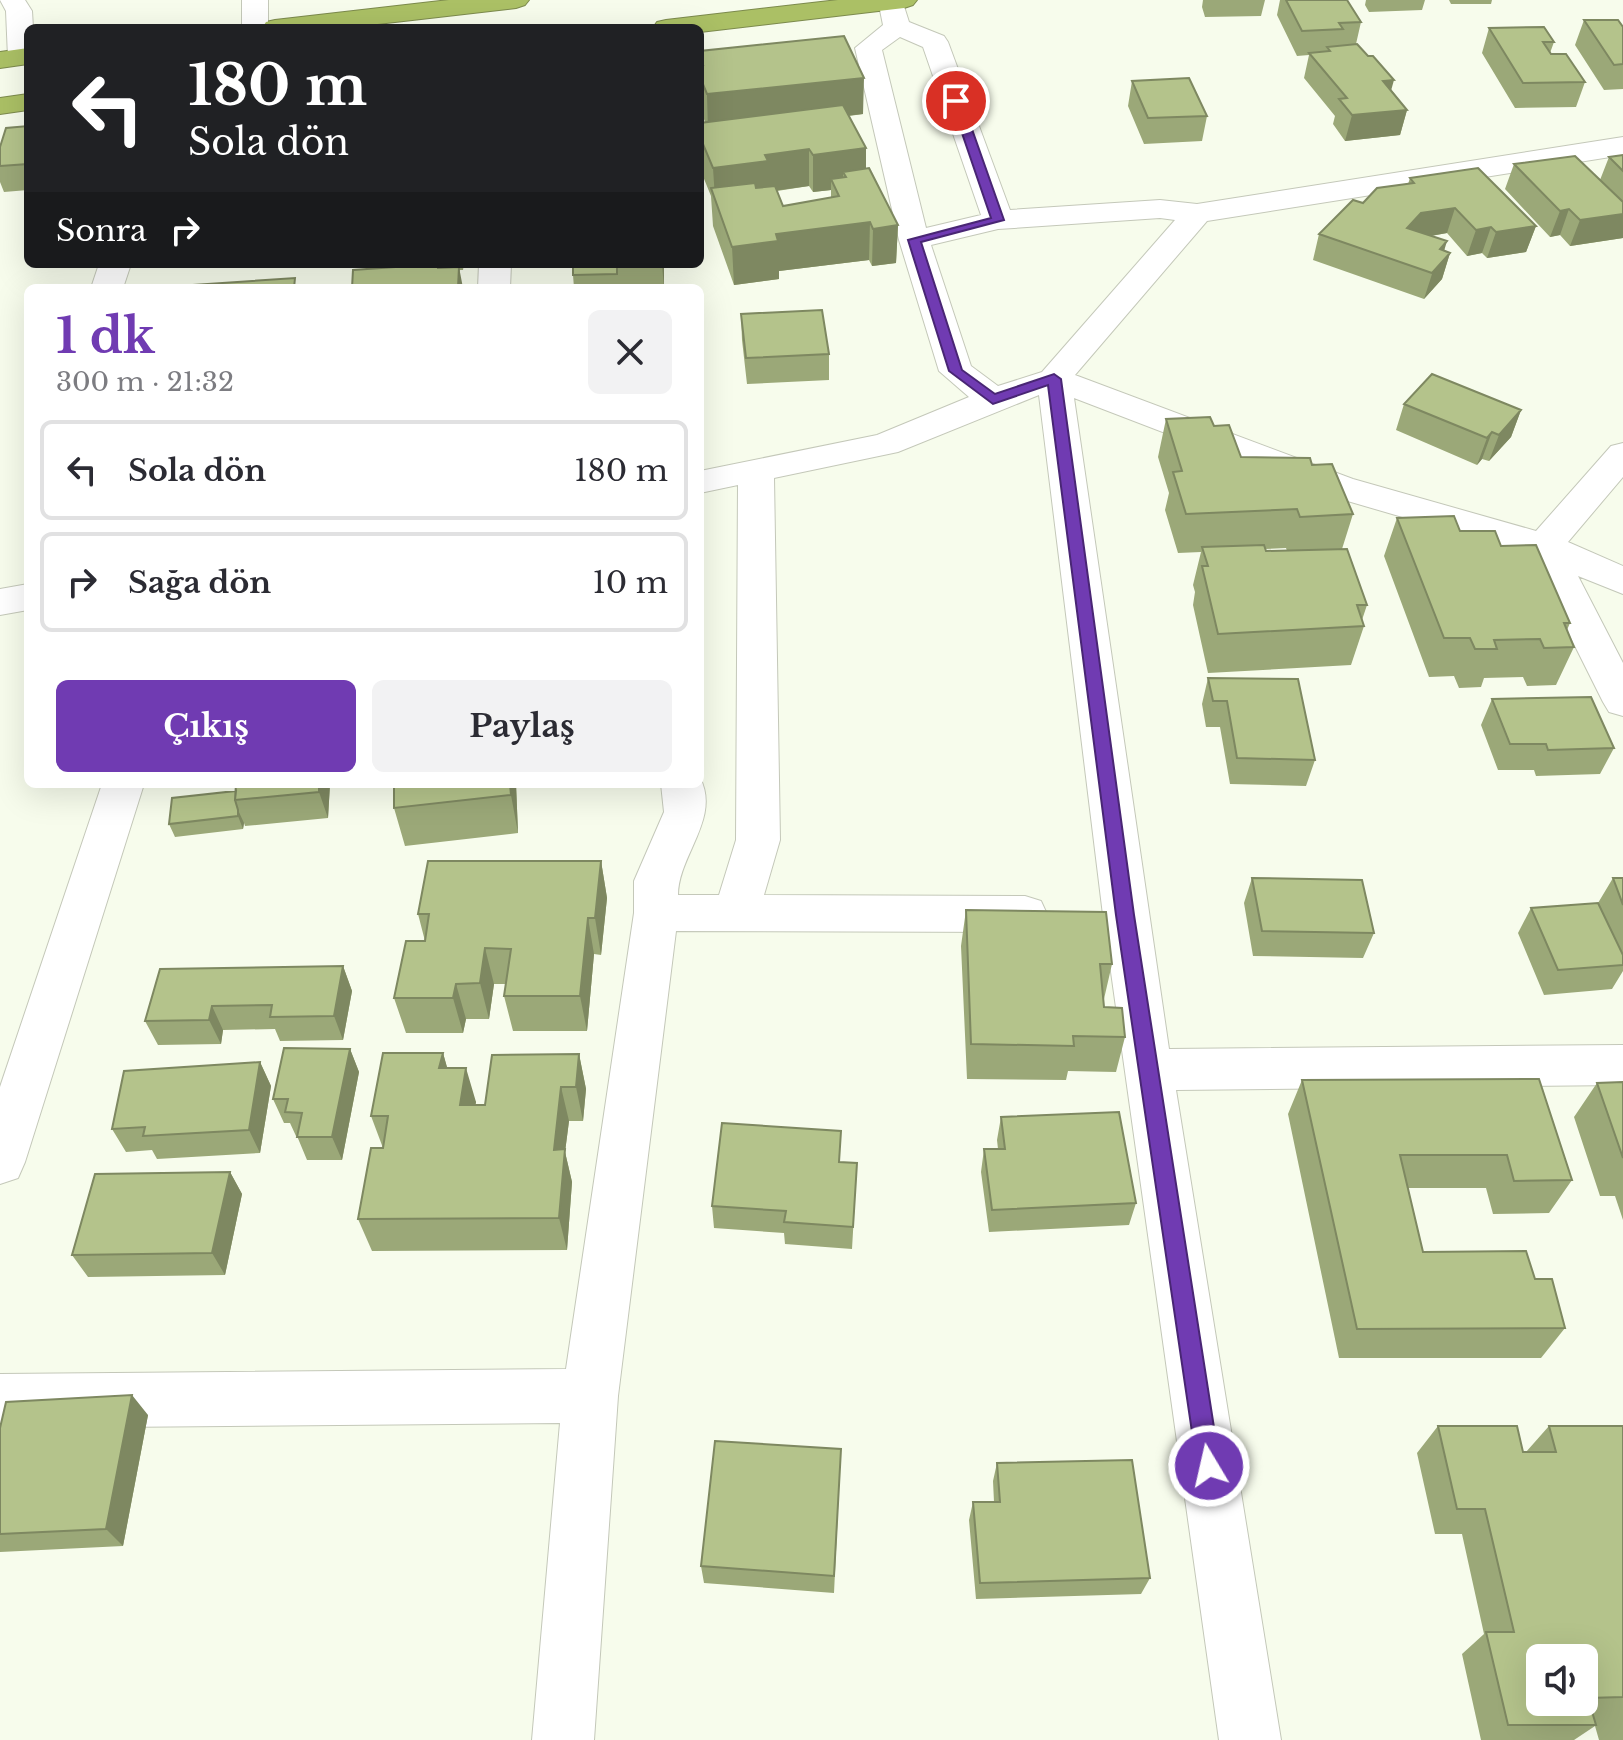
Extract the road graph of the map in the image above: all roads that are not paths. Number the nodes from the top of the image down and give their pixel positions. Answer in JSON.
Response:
{"nodes":[{"id":1,"x":12,"y":0,"type":"edge"},
{"id":2,"x":255,"y":0,"type":"edge"},
{"id":3,"x":516,"y":0,"type":"edge"},
{"id":4,"x":897,"y":9,"type":"edge"},
{"id":5,"x":255,"y":24,"type":"edge"},
{"id":6,"x":309,"y":24,"type":"edge"},
{"id":7,"x":704,"y":25,"type":"edge"},
{"id":8,"x":16,"y":58,"type":"edge"},
{"id":9,"x":24,"y":103,"type":"edge"},
{"id":10,"x":0,"y":106,"type":"edge"},
{"id":11,"x":1623,"y":146,"type":"edge"},
{"id":12,"x":1197,"y":213,"type":"junction"},
{"id":13,"x":998,"y":220,"type":"junction"},
{"id":14,"x":914,"y":240,"type":"junction"},
{"id":15,"x":1054,"y":379,"type":"junction"},
{"id":16,"x":993,"y":399,"type":"junction"},
{"id":17,"x":1623,"y":454,"type":"edge"},
{"id":18,"x":756,"y":471,"type":"junction"},
{"id":19,"x":704,"y":481,"type":"edge"},
{"id":20,"x":1544,"y":546,"type":"junction"},
{"id":21,"x":1623,"y":581,"type":"edge"},
{"id":22,"x":1623,"y":702,"type":"edge"},
{"id":23,"x":122,"y":788,"type":"edge"},
{"id":24,"x":682,"y":788,"type":"edge"},
{"id":25,"x":656,"y":913,"type":"junction"},
{"id":26,"x":736,"y":913,"type":"junction"},
{"id":27,"x":1125,"y":915,"type":"junction"},
{"id":28,"x":1623,"y":1065,"type":"edge"},
{"id":29,"x":1148,"y":1070,"type":"junction"},
{"id":30,"x":0,"y":1162,"type":"edge"},
{"id":31,"x":590,"y":1396,"type":"junction"},
{"id":32,"x":0,"y":1401,"type":"edge"},
{"id":33,"x":563,"y":1740,"type":"edge"},
{"id":34,"x":1250,"y":1740,"type":"edge"}],
"edges":[{"from":1,"to":8,"type":"street"},
{"from":2,"to":5,"type":"street"},
{"from":3,"to":6,"type":"highway"},
{"from":4,"to":7,"type":"highway"},
{"from":4,"to":13,"type":"street"},
{"from":4,"to":14,"type":"street"},
{"from":9,"to":10,"type":"highway"},
{"from":11,"to":12,"type":"street"},
{"from":12,"to":13,"type":"street"},
{"from":12,"to":15,"type":"street"},
{"from":13,"to":14,"type":"street"},
{"from":14,"to":16,"type":"street"},
{"from":15,"to":16,"type":"street"},
{"from":15,"to":20,"type":"street"},
{"from":15,"to":27,"type":"street"},
{"from":16,"to":18,"type":"street"},
{"from":17,"to":20,"type":"street"},
{"from":18,"to":19,"type":"street"},
{"from":18,"to":26,"type":"street"},
{"from":20,"to":21,"type":"street"},
{"from":20,"to":22,"type":"street"},
{"from":23,"to":30,"type":"street"},
{"from":24,"to":25,"type":"street"},
{"from":25,"to":26,"type":"street"},
{"from":25,"to":31,"type":"street"},
{"from":26,"to":27,"type":"street"},
{"from":27,"to":29,"type":"street"},
{"from":28,"to":29,"type":"street"},
{"from":29,"to":34,"type":"street"},
{"from":31,"to":32,"type":"street"},
{"from":31,"to":33,"type":"street"}]}
